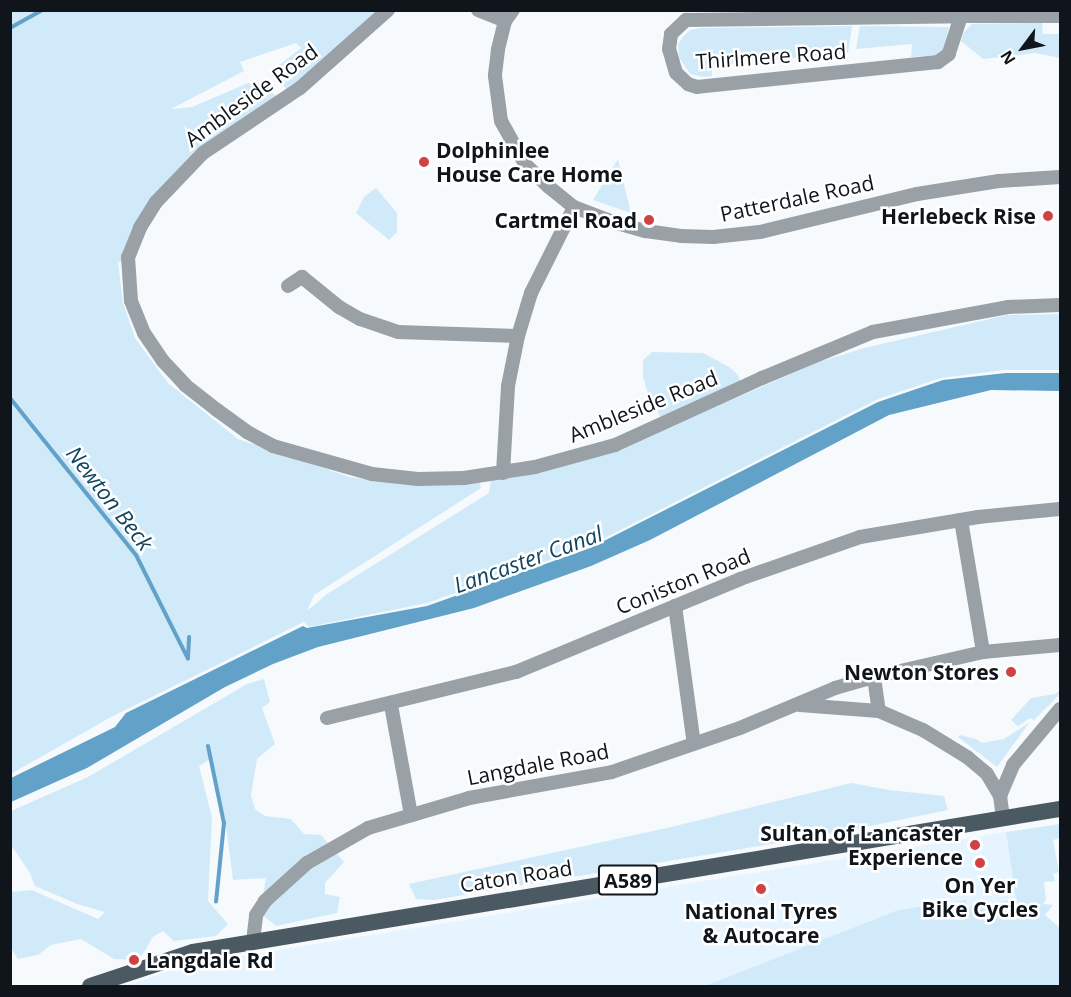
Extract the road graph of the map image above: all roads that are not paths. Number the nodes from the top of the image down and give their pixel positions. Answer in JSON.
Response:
{"nodes":[{"id":1,"x":388,"y":10,"type":"edge"},
{"id":2,"x":478,"y":10,"type":"edge"},
{"id":3,"x":509,"y":16,"type":"edge"},
{"id":4,"x":961,"y":16,"type":"junction"},
{"id":5,"x":1060,"y":16,"type":"edge"},
{"id":6,"x":1060,"y":177,"type":"edge"},
{"id":7,"x":574,"y":207,"type":"junction"},
{"id":8,"x":288,"y":286,"type":"dead end"},
{"id":9,"x":1060,"y":305,"type":"edge"},
{"id":10,"x":518,"y":336,"type":"junction"},
{"id":11,"x":503,"y":473,"type":"junction"},
{"id":12,"x":1060,"y":509,"type":"edge"},
{"id":13,"x":961,"y":520,"type":"junction"},
{"id":14,"x":675,"y":606,"type":"junction"},
{"id":15,"x":1060,"y":645,"type":"edge"},
{"id":16,"x":983,"y":652,"type":"junction"},
{"id":17,"x":874,"y":677,"type":"junction"},
{"id":18,"x":391,"y":705,"type":"junction"},
{"id":19,"x":798,"y":705,"type":"junction"},
{"id":20,"x":1060,"y":709,"type":"edge"},
{"id":21,"x":879,"y":711,"type":"junction"},
{"id":22,"x":327,"y":718,"type":"dead end"},
{"id":23,"x":694,"y":744,"type":"junction"},
{"id":24,"x":1000,"y":796,"type":"junction"},
{"id":25,"x":1060,"y":809,"type":"edge"},
{"id":26,"x":411,"y":816,"type":"junction"},
{"id":27,"x":1003,"y":818,"type":"junction"},
{"id":28,"x":253,"y":941,"type":"junction"},
{"id":29,"x":90,"y":987,"type":"edge"}],
"edges":[{"from":1,"to":11,"type":"street","name":"Ambleside Road"},
{"from":2,"to":3,"type":"street","name":"Patterdale Road"},
{"from":3,"to":7,"type":"street","name":"Patterdale Road"},
{"from":4,"to":4,"type":"street","name":"Thirlmere Road"},
{"from":4,"to":5,"type":"street","name":"Thirlmere Road"},
{"from":6,"to":7,"type":"street","name":"Patterdale Road"},
{"from":7,"to":10,"type":"street"},
{"from":8,"to":10,"type":"street"},
{"from":9,"to":11,"type":"street","name":"Ambleside Road"},
{"from":10,"to":11,"type":"street"},
{"from":12,"to":13,"type":"street","name":"Coniston Road"},
{"from":13,"to":14,"type":"street","name":"Coniston Road"},
{"from":13,"to":16,"type":"street"},
{"from":14,"to":18,"type":"street","name":"Coniston Road"},
{"from":14,"to":23,"type":"street"},
{"from":15,"to":16,"type":"street","name":"Langdale Road"},
{"from":16,"to":17,"type":"street","name":"Langdale Road"},
{"from":17,"to":19,"type":"street","name":"Langdale Road"},
{"from":17,"to":21,"type":"street"},
{"from":18,"to":22,"type":"street","name":"Coniston Road"},
{"from":18,"to":26,"type":"street"},
{"from":19,"to":21,"type":"street"},
{"from":19,"to":23,"type":"street","name":"Langdale Road"},
{"from":20,"to":24,"type":"street"},
{"from":21,"to":24,"type":"street"},
{"from":23,"to":26,"type":"street","name":"Langdale Road"},
{"from":24,"to":27,"type":"street"},
{"from":25,"to":27,"type":"main road","name":"Caton Road","number":"A589"},
{"from":26,"to":28,"type":"street","name":"Langdale Road"},
{"from":27,"to":28,"type":"main road","name":"Caton Road","number":"A589"},
{"from":28,"to":29,"type":"main road","name":"Caton Road","number":"A589"}]}
